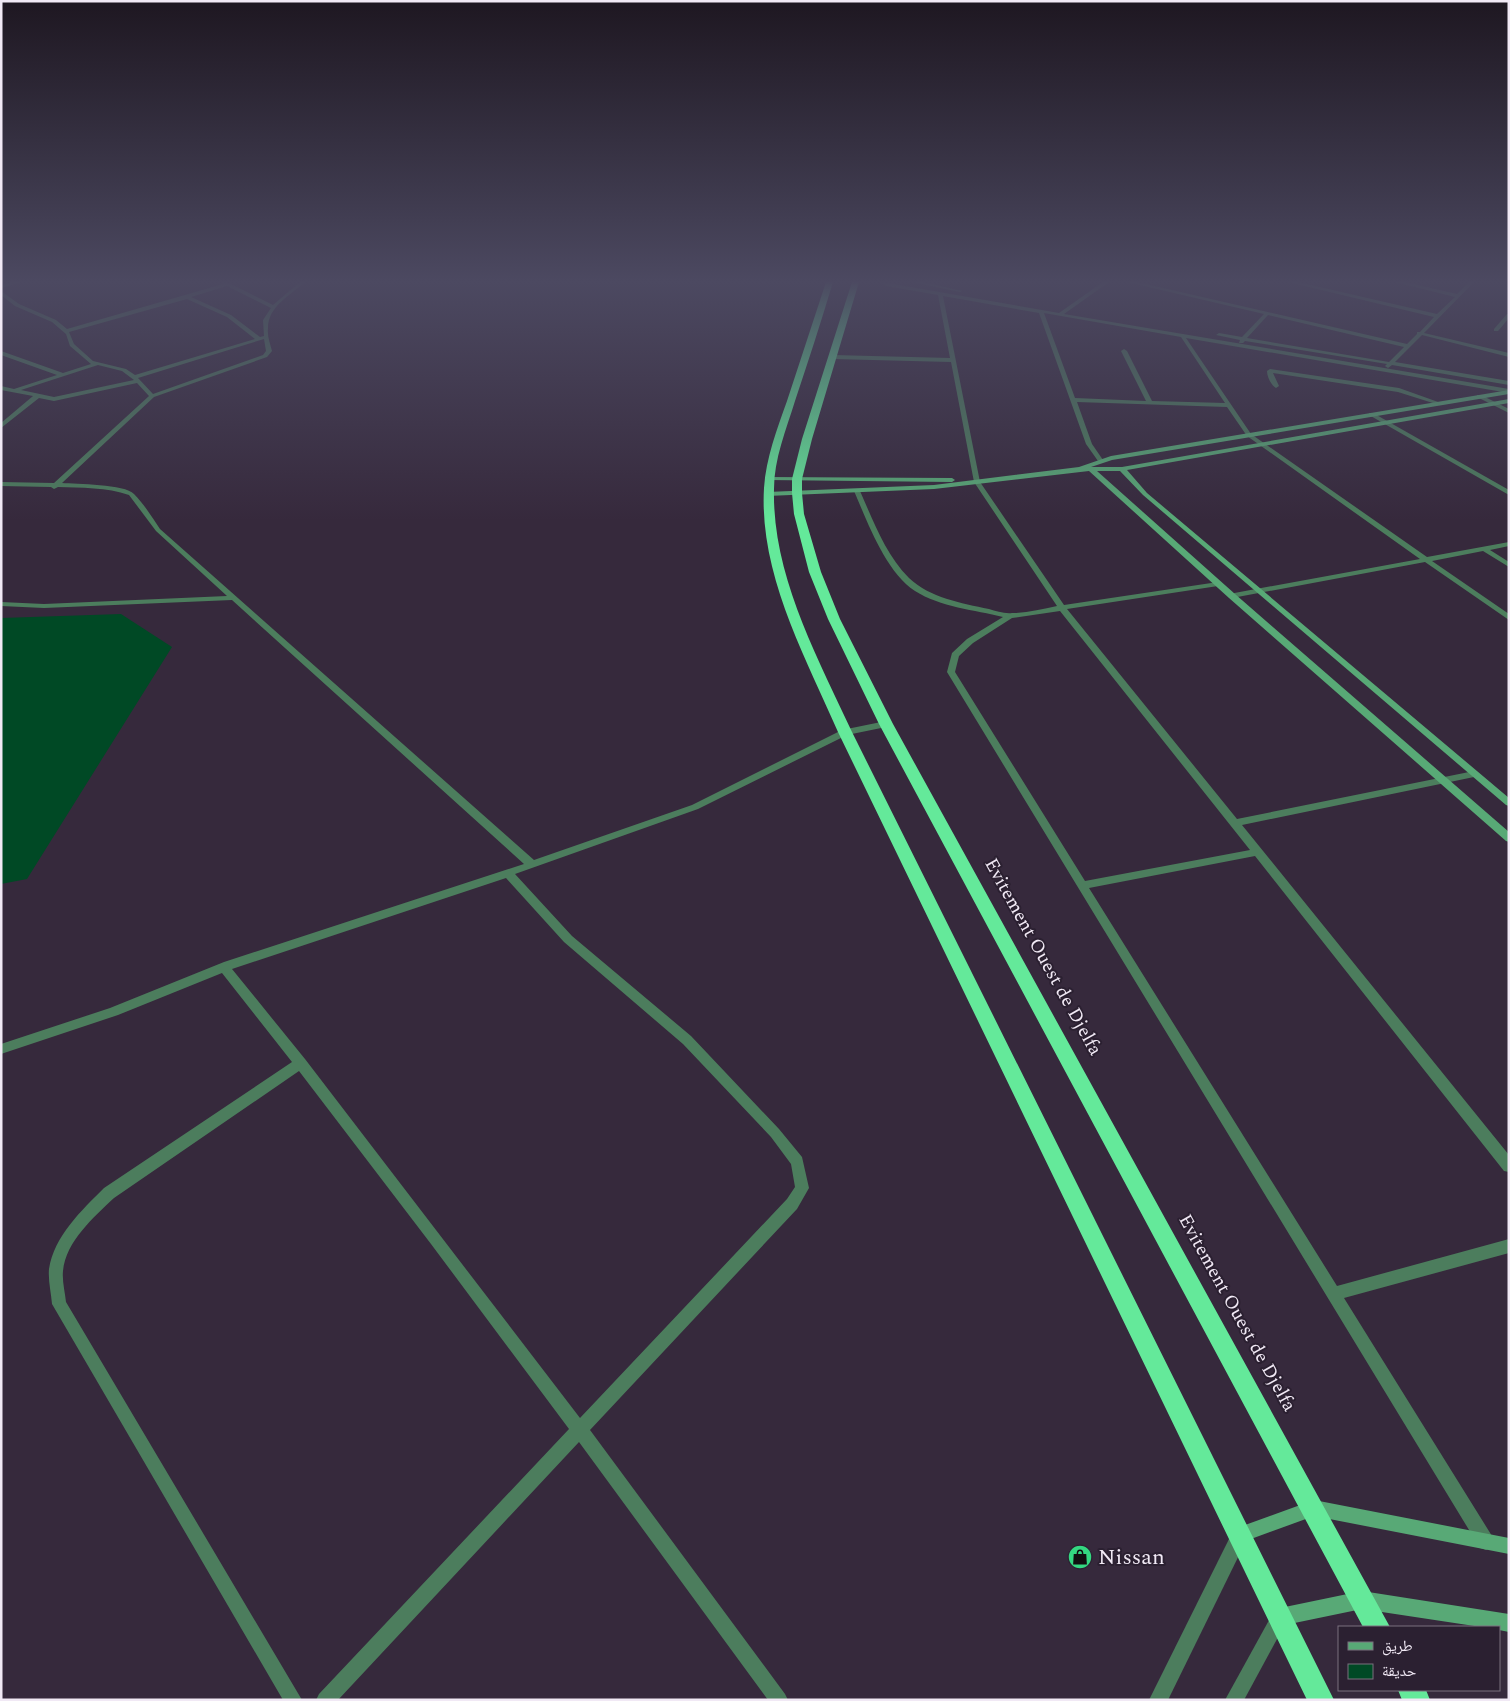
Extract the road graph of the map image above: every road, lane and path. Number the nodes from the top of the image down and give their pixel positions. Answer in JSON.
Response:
{"nodes":[{"id":1,"x":25,"y":361,"type":"edge"},
{"id":2,"x":93,"y":361,"type":"edge"},
{"id":3,"x":191,"y":361,"type":"edge"},
{"id":4,"x":256,"y":361,"type":"edge"},
{"id":5,"x":804,"y":361,"type":"edge"},
{"id":6,"x":832,"y":361,"type":"edge"},
{"id":7,"x":951,"y":361,"type":"edge"},
{"id":8,"x":1059,"y":361,"type":"edge"},
{"id":9,"x":1130,"y":361,"type":"edge"},
{"id":10,"x":1200,"y":361,"type":"edge"},
{"id":11,"x":1334,"y":361,"type":"edge"},
{"id":12,"x":1381,"y":361,"type":"edge"},
{"id":13,"x":1391,"y":363,"type":"junction"},
{"id":14,"x":96,"y":364,"type":"junction"},
{"id":15,"x":1384,"y":370,"type":"junction"},
{"id":16,"x":63,"y":375,"type":"junction"},
{"id":17,"x":137,"y":379,"type":"junction"},
{"id":18,"x":1509,"y":383,"type":"edge"},
{"id":19,"x":1276,"y":386,"type":"dead end"},
{"id":20,"x":1,"y":388,"type":"edge"},
{"id":21,"x":14,"y":390,"type":"junction"},
{"id":22,"x":1509,"y":391,"type":"edge"},
{"id":23,"x":37,"y":396,"type":"junction"},
{"id":24,"x":152,"y":396,"type":"junction"},
{"id":25,"x":1479,"y":396,"type":"junction"},
{"id":26,"x":1073,"y":400,"type":"junction"},
{"id":27,"x":1509,"y":401,"type":"edge"},
{"id":28,"x":1150,"y":403,"type":"junction"},
{"id":29,"x":1438,"y":403,"type":"junction"},
{"id":30,"x":1493,"y":403,"type":"junction"},
{"id":31,"x":1229,"y":405,"type":"junction"},
{"id":32,"x":1509,"y":411,"type":"edge"},
{"id":33,"x":1371,"y":414,"type":"junction"},
{"id":34,"x":1386,"y":422,"type":"junction"},
{"id":35,"x":1,"y":426,"type":"edge"},
{"id":36,"x":1249,"y":436,"type":"junction"},
{"id":37,"x":1260,"y":445,"type":"junction"},
{"id":38,"x":1100,"y":460,"type":"junction"},
{"id":39,"x":1079,"y":469,"type":"junction"},
{"id":40,"x":1122,"y":469,"type":"junction"},
{"id":41,"x":1092,"y":470,"type":"junction"},
{"id":42,"x":972,"y":482,"type":"junction"},
{"id":43,"x":1,"y":484,"type":"edge"},
{"id":44,"x":767,"y":486,"type":"junction"},
{"id":45,"x":797,"y":486,"type":"junction"},
{"id":46,"x":54,"y":487,"type":"junction"},
{"id":47,"x":857,"y":490,"type":"junction"},
{"id":48,"x":1509,"y":493,"type":"edge"},
{"id":49,"x":1509,"y":544,"type":"edge"},
{"id":50,"x":1483,"y":548,"type":"junction"},
{"id":51,"x":1426,"y":560,"type":"junction"},
{"id":52,"x":1509,"y":565,"type":"edge"},
{"id":53,"x":1218,"y":584,"type":"junction"},
{"id":54,"x":1259,"y":590,"type":"junction"},
{"id":55,"x":1232,"y":596,"type":"junction"},
{"id":56,"x":235,"y":598,"type":"junction"},
{"id":57,"x":1,"y":604,"type":"edge"},
{"id":58,"x":1062,"y":608,"type":"junction"},
{"id":59,"x":1010,"y":616,"type":"junction"},
{"id":60,"x":1509,"y":618,"type":"edge"},
{"id":61,"x":886,"y":724,"type":"junction"},
{"id":62,"x":845,"y":732,"type":"junction"},
{"id":63,"x":1474,"y":774,"type":"junction"},
{"id":64,"x":1442,"y":780,"type":"junction"},
{"id":65,"x":1509,"y":803,"type":"edge"},
{"id":66,"x":1235,"y":823,"type":"junction"},
{"id":67,"x":1509,"y":838,"type":"edge"},
{"id":68,"x":1258,"y":852,"type":"junction"},
{"id":69,"x":532,"y":865,"type":"junction"},
{"id":70,"x":508,"y":873,"type":"junction"},
{"id":71,"x":1083,"y":885,"type":"junction"},
{"id":72,"x":224,"y":967,"type":"junction"},
{"id":73,"x":1,"y":1049,"type":"edge"},
{"id":74,"x":301,"y":1063,"type":"junction"},
{"id":75,"x":1509,"y":1166,"type":"edge"},
{"id":76,"x":1509,"y":1246,"type":"edge"},
{"id":77,"x":1334,"y":1294,"type":"junction"},
{"id":78,"x":581,"y":1430,"type":"junction"},
{"id":79,"x":1314,"y":1508,"type":"junction"},
{"id":80,"x":1240,"y":1535,"type":"junction"},
{"id":81,"x":1486,"y":1542,"type":"junction"},
{"id":82,"x":1509,"y":1546,"type":"edge"},
{"id":83,"x":1362,"y":1600,"type":"junction"},
{"id":84,"x":1280,"y":1617,"type":"junction"},
{"id":85,"x":1509,"y":1623,"type":"edge"},
{"id":86,"x":1376,"y":1626,"type":"edge"},
{"id":87,"x":293,"y":1700,"type":"edge"},
{"id":88,"x":326,"y":1700,"type":"edge"},
{"id":89,"x":779,"y":1700,"type":"edge"},
{"id":90,"x":1158,"y":1700,"type":"edge"},
{"id":91,"x":1234,"y":1700,"type":"edge"},
{"id":92,"x":1321,"y":1700,"type":"edge"}],
"edges":[{"from":1,"to":16,"type":"street"},
{"from":2,"to":14,"type":"street"},
{"from":3,"to":17,"type":"street"},
{"from":4,"to":24,"type":"street"},
{"from":5,"to":44,"type":"highway"},
{"from":6,"to":45,"type":"highway","name":"Evitement Ouest de Djelfa"},
{"from":7,"to":42,"type":"street"},
{"from":8,"to":26,"type":"street"},
{"from":9,"to":28,"type":"street"},
{"from":10,"to":31,"type":"street"},
{"from":11,"to":15,"type":"street"},
{"from":12,"to":13,"type":"street"},
{"from":13,"to":15,"type":"street"},
{"from":13,"to":18,"type":"street"},
{"from":14,"to":16,"type":"street"},
{"from":14,"to":17,"type":"street"},
{"from":15,"to":22,"type":"street"},
{"from":16,"to":21,"type":"street"},
{"from":17,"to":23,"type":"street"},
{"from":17,"to":24,"type":"street"},
{"from":19,"to":29,"type":"street"},
{"from":20,"to":21,"type":"street"},
{"from":21,"to":23,"type":"street"},
{"from":22,"to":25,"type":"street"},
{"from":23,"to":35,"type":"street"},
{"from":24,"to":46,"type":"street"},
{"from":25,"to":29,"type":"street"},
{"from":25,"to":30,"type":"street"},
{"from":26,"to":28,"type":"street"},
{"from":26,"to":38,"type":"street"},
{"from":27,"to":30,"type":"street"},
{"from":28,"to":31,"type":"street"},
{"from":29,"to":33,"type":"street"},
{"from":30,"to":32,"type":"street"},
{"from":30,"to":34,"type":"street"},
{"from":31,"to":36,"type":"street"},
{"from":33,"to":34,"type":"street"},
{"from":33,"to":36,"type":"street"},
{"from":34,"to":37,"type":"street"},
{"from":34,"to":48,"type":"street"},
{"from":36,"to":37,"type":"street"},
{"from":36,"to":38,"type":"street"},
{"from":37,"to":40,"type":"street"},
{"from":37,"to":51,"type":"street"},
{"from":38,"to":39,"type":"street"},
{"from":39,"to":41,"type":"street"},
{"from":39,"to":42,"type":"street"},
{"from":40,"to":41,"type":"street"},
{"from":40,"to":54,"type":"street"},
{"from":41,"to":53,"type":"street"},
{"from":42,"to":45,"type":"street"},
{"from":42,"to":47,"type":"street"},
{"from":42,"to":58,"type":"street"},
{"from":43,"to":46,"type":"street"},
{"from":44,"to":45,"type":"street"},
{"from":44,"to":45,"type":"street"},
{"from":44,"to":62,"type":"highway"},
{"from":45,"to":47,"type":"street"},
{"from":45,"to":61,"type":"highway","name":"Evitement Ouest de Djelfa"},
{"from":46,"to":56,"type":"street"},
{"from":47,"to":59,"type":"street"},
{"from":49,"to":50,"type":"street"},
{"from":50,"to":51,"type":"street"},
{"from":50,"to":52,"type":"street"},
{"from":51,"to":54,"type":"street"},
{"from":51,"to":60,"type":"street"},
{"from":53,"to":55,"type":"street"},
{"from":53,"to":58,"type":"street"},
{"from":54,"to":55,"type":"street"},
{"from":54,"to":63,"type":"street"},
{"from":55,"to":64,"type":"street"},
{"from":56,"to":57,"type":"street"},
{"from":56,"to":69,"type":"street"},
{"from":58,"to":59,"type":"street"},
{"from":58,"to":66,"type":"street"},
{"from":59,"to":71,"type":"street"},
{"from":61,"to":62,"type":"street"},
{"from":61,"to":79,"type":"highway","name":"Evitement Ouest de Djelfa"},
{"from":62,"to":69,"type":"street"},
{"from":62,"to":80,"type":"highway"},
{"from":63,"to":64,"type":"street"},
{"from":63,"to":65,"type":"street"},
{"from":64,"to":66,"type":"street"},
{"from":64,"to":67,"type":"street"},
{"from":66,"to":68,"type":"street"},
{"from":68,"to":71,"type":"street"},
{"from":68,"to":75,"type":"street"},
{"from":69,"to":70,"type":"street"},
{"from":70,"to":72,"type":"street"},
{"from":70,"to":78,"type":"street"},
{"from":71,"to":77,"type":"street"},
{"from":72,"to":73,"type":"street"},
{"from":72,"to":74,"type":"street"},
{"from":74,"to":78,"type":"street"},
{"from":74,"to":87,"type":"street"},
{"from":76,"to":77,"type":"street"},
{"from":77,"to":81,"type":"street"},
{"from":78,"to":88,"type":"street"},
{"from":78,"to":89,"type":"street"},
{"from":79,"to":80,"type":"street"},
{"from":79,"to":81,"type":"street"},
{"from":79,"to":83,"type":"highway","name":"Evitement Ouest de Djelfa"},
{"from":80,"to":84,"type":"highway"},
{"from":80,"to":90,"type":"street"},
{"from":81,"to":82,"type":"street"},
{"from":83,"to":84,"type":"street"},
{"from":83,"to":85,"type":"street"},
{"from":83,"to":86,"type":"highway","name":"Evitement Ouest de Djelfa"},
{"from":84,"to":91,"type":"street"},
{"from":84,"to":92,"type":"highway"}]}
